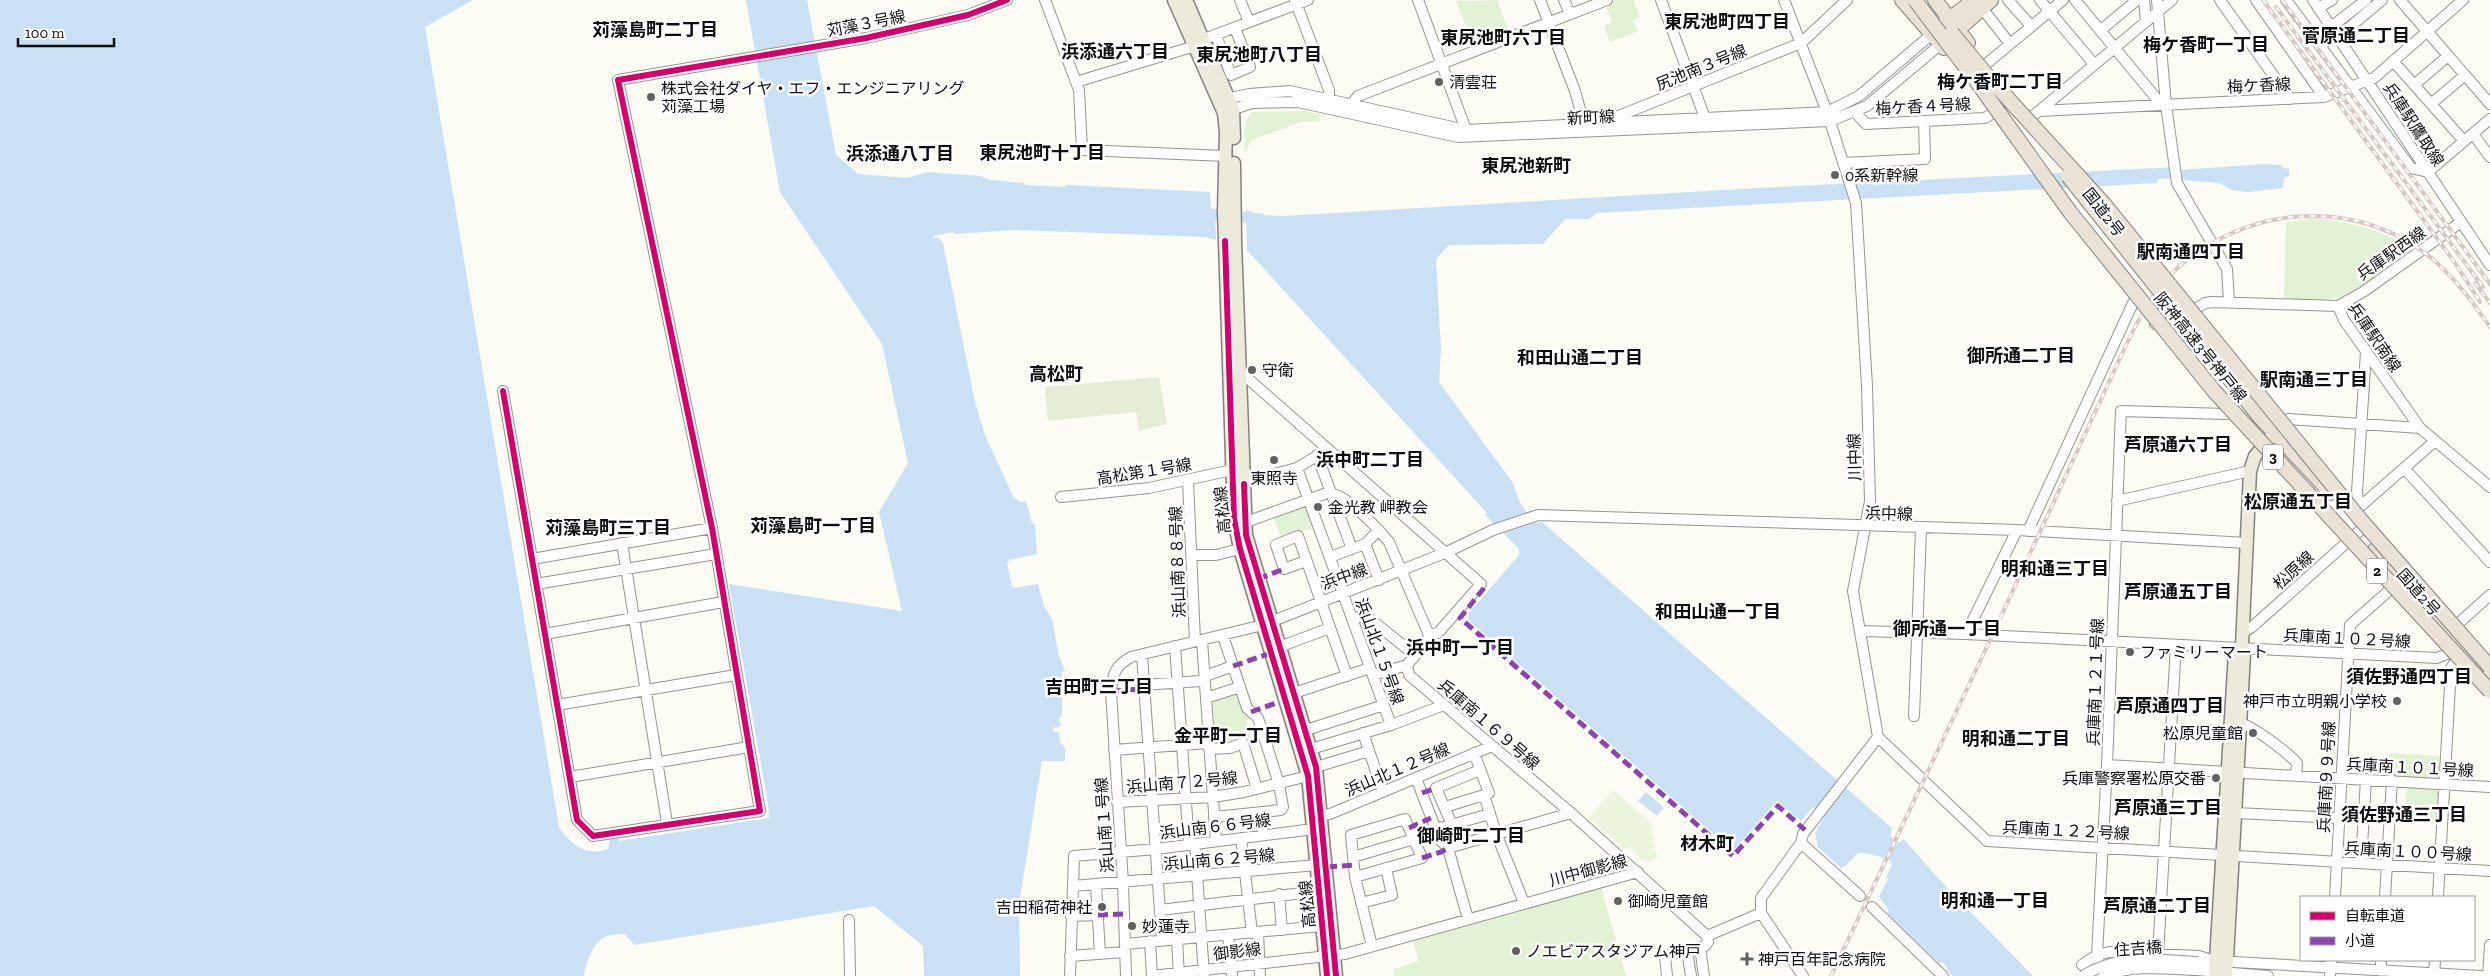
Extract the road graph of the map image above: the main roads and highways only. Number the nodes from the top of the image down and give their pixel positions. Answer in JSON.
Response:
{"nodes":[{"id":1,"x":1174,"y":0,"type":"edge"},
{"id":2,"x":1186,"y":0,"type":"edge"},
{"id":3,"x":1902,"y":0,"type":"edge"},
{"id":4,"x":1914,"y":0,"type":"edge"},
{"id":5,"x":1925,"y":0,"type":"edge"},
{"id":6,"x":1935,"y":0,"type":"edge"},
{"id":7,"x":1982,"y":3,"type":"edge"},
{"id":8,"x":1954,"y":25,"type":"junction"},
{"id":9,"x":1936,"y":39,"type":"junction"},
{"id":10,"x":1205,"y":40,"type":"junction"},
{"id":11,"x":1226,"y":105,"type":"junction"},
{"id":12,"x":2051,"y":164,"type":"junction"},
{"id":13,"x":1229,"y":211,"type":"junction"},
{"id":14,"x":1234,"y":367,"type":"junction"},
{"id":15,"x":2224,"y":382,"type":"junction"},
{"id":16,"x":2275,"y":432,"type":"junction"},
{"id":17,"x":2265,"y":444,"type":"junction"},
{"id":18,"x":2328,"y":481,"type":"junction"},
{"id":19,"x":1238,"y":484,"type":"junction"},
{"id":20,"x":1267,"y":623,"type":"junction"},
{"id":21,"x":2490,"y":657,"type":"edge"},
{"id":22,"x":2490,"y":666,"type":"edge"},
{"id":23,"x":2490,"y":678,"type":"edge"},
{"id":24,"x":2490,"y":691,"type":"edge"},
{"id":25,"x":2490,"y":699,"type":"edge"},
{"id":26,"x":2237,"y":706,"type":"junction"},
{"id":27,"x":1312,"y":771,"type":"junction"},
{"id":28,"x":2233,"y":772,"type":"junction"},
{"id":29,"x":1316,"y":820,"type":"junction"},
{"id":30,"x":2229,"y":854,"type":"junction"},
{"id":31,"x":1330,"y":956,"type":"junction"},
{"id":32,"x":2221,"y":970,"type":"edge"},
{"id":33,"x":1327,"y":976,"type":"edge"},
{"id":34,"x":1336,"y":976,"type":"edge"}],
"edges":[{"from":1,"to":10,"type":"main road","name":"高松線"},
{"from":2,"to":10,"type":"main road","name":"高松線"},
{"from":3,"to":9,"type":"highway","name":"国道2号","number":"2"},
{"from":4,"to":24,"type":"highway","name":"阪神高速3号神戸線","number":"3","bridge":true},
{"from":5,"to":18,"type":"highway","name":"阪神高速3号神戸線","number":"3","bridge":true},
{"from":6,"to":8,"type":"highway","name":"国道2号","number":"2"},
{"from":7,"to":8,"type":"highway"},
{"from":8,"to":9,"type":"highway"},
{"from":8,"to":12,"type":"highway","name":"国道2号","number":"2"},
{"from":9,"to":12,"type":"highway","name":"国道2号","number":"2"},
{"from":10,"to":11,"type":"main road","name":"高松線"},
{"from":11,"to":13,"type":"main road","name":"高松線"},
{"from":11,"to":13,"type":"main road","name":"高松線"},
{"from":12,"to":15,"type":"highway","name":"国道2号","number":"2"},
{"from":13,"to":14,"type":"main road","name":"高松線"},
{"from":14,"to":19,"type":"main road","name":"高松線"},
{"from":14,"to":19,"type":"main road","name":"高松線"},
{"from":15,"to":16,"type":"highway","name":"国道2号","number":"2"},
{"from":15,"to":17,"type":"highway","name":"国道2号","number":"2"},
{"from":16,"to":17,"type":"main road"},
{"from":16,"to":21,"type":"highway","name":"国道2号","number":"2"},
{"from":17,"to":25,"type":"highway","name":"国道2号","number":"2"},
{"from":17,"to":26,"type":"main road"},
{"from":18,"to":22,"type":"highway","name":"阪神高速3号神戸線","number":"3","bridge":true},
{"from":18,"to":23,"type":"highway","number":"3","bridge":true},
{"from":19,"to":20,"type":"main road","name":"高松線"},
{"from":19,"to":20,"type":"main road","name":"高松線"},
{"from":20,"to":27,"type":"main road","name":"高松線"},
{"from":20,"to":27,"type":"main road","name":"高松線"},
{"from":26,"to":28,"type":"main road"},
{"from":26,"to":28,"type":"main road"},
{"from":27,"to":29,"type":"main road","name":"高松線"},
{"from":28,"to":30,"type":"main road"},
{"from":28,"to":30,"type":"main road"},
{"from":29,"to":31,"type":"main road","name":"高松線"},
{"from":29,"to":31,"type":"main road","name":"高松線"},
{"from":30,"to":32,"type":"main road"},
{"from":31,"to":33,"type":"main road","name":"高松線"},
{"from":31,"to":34,"type":"main road","name":"高松線"}]}
